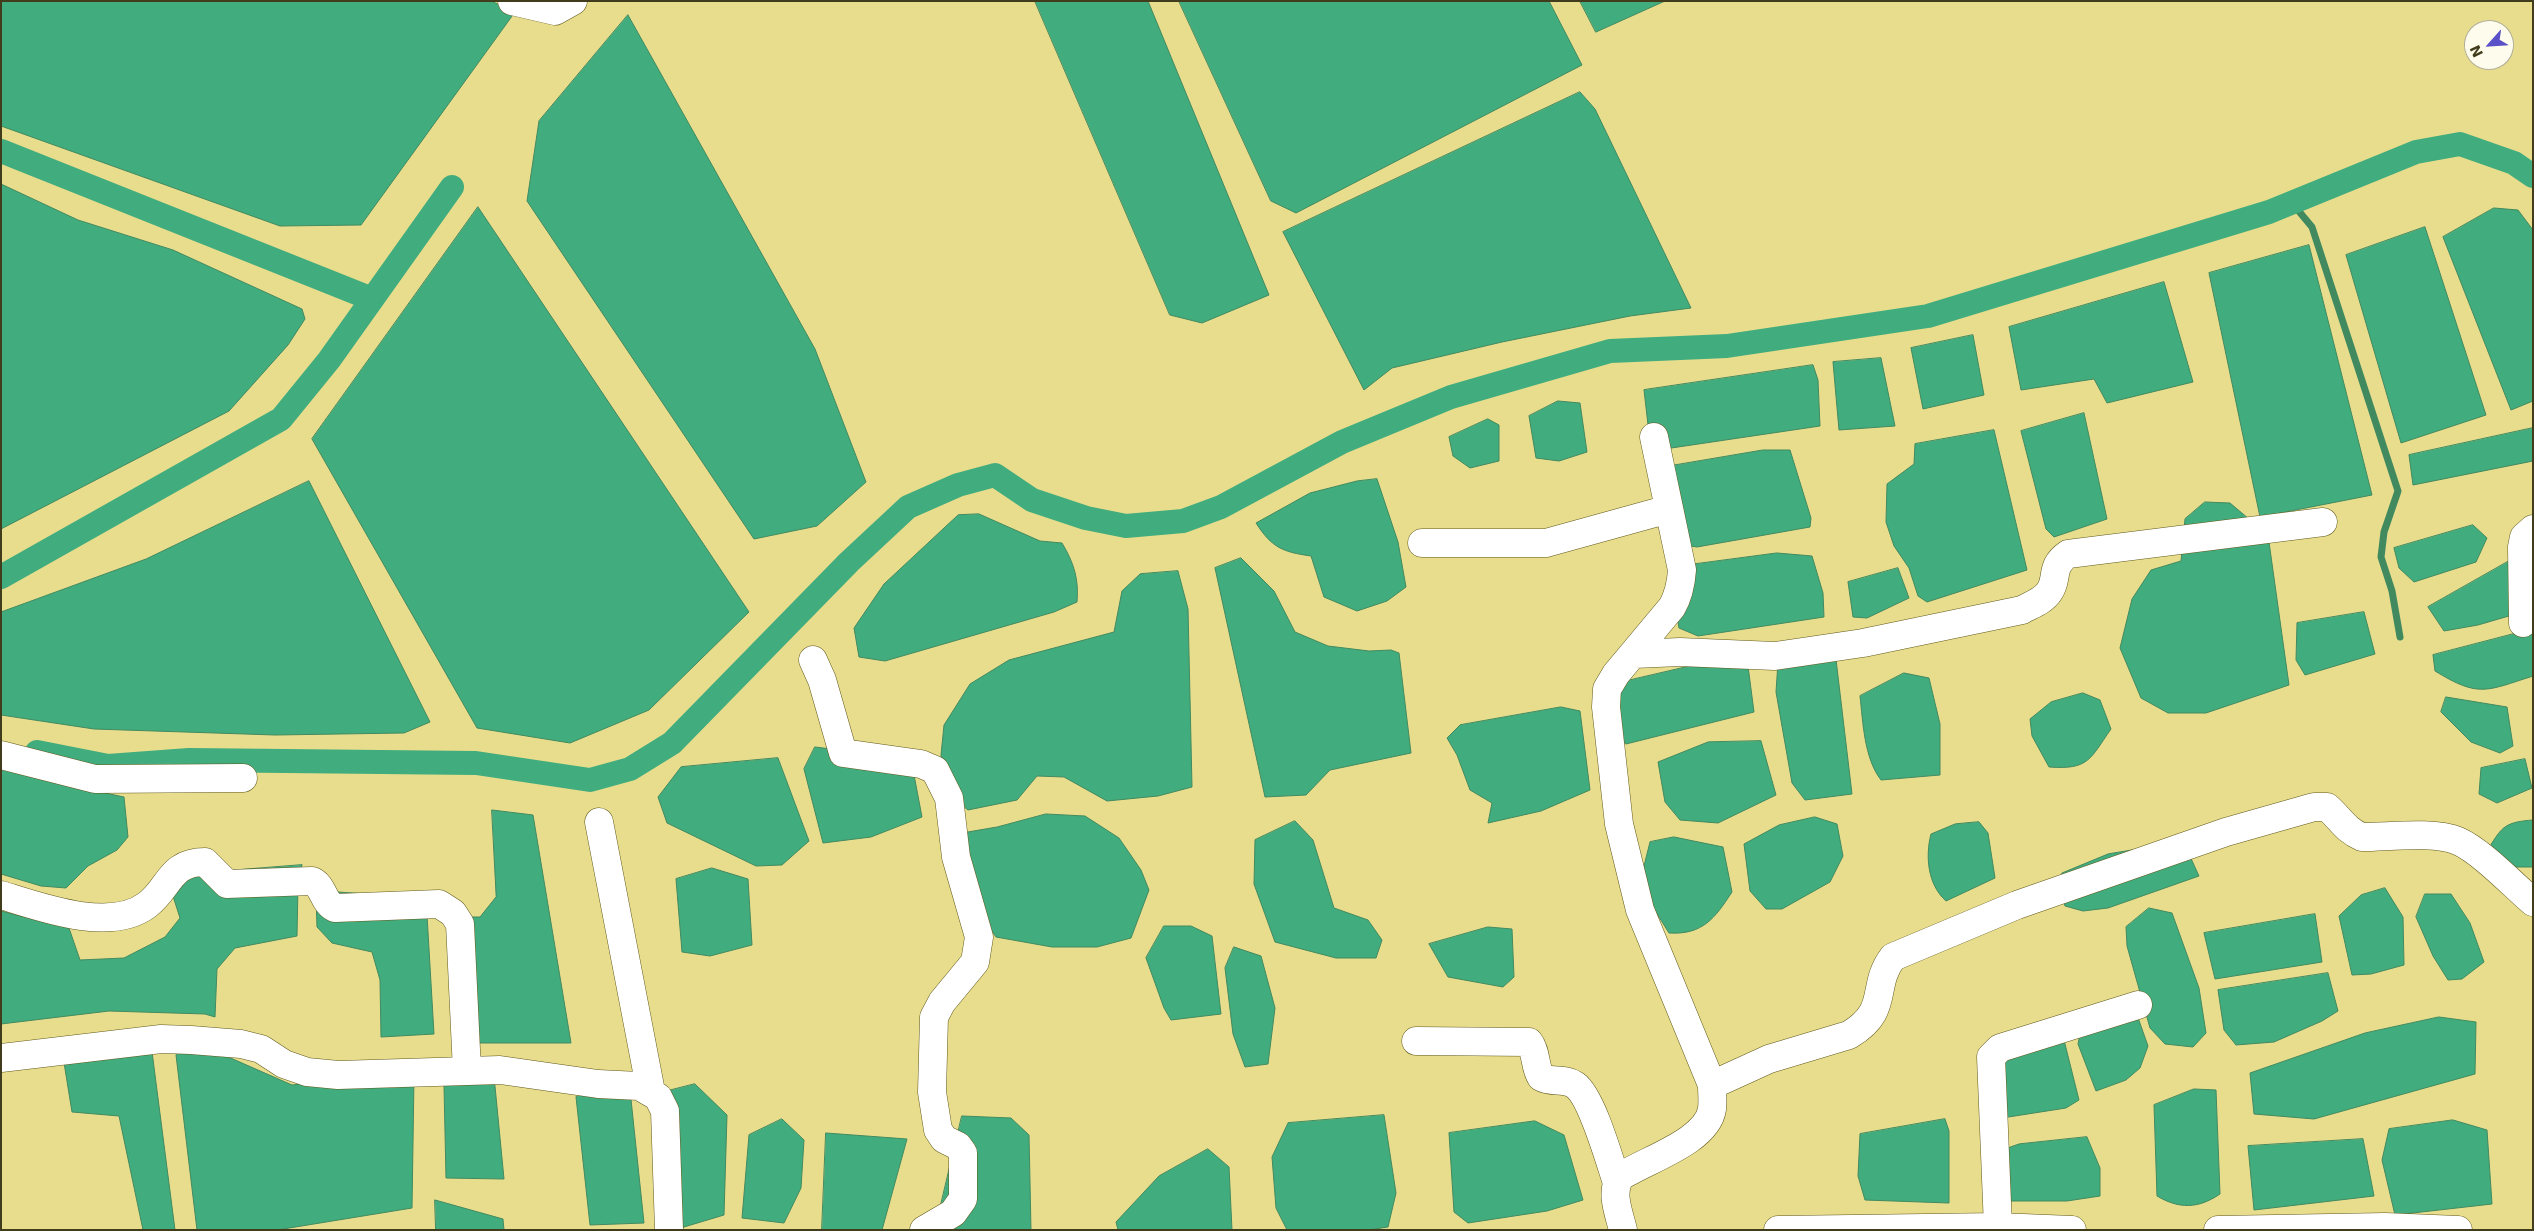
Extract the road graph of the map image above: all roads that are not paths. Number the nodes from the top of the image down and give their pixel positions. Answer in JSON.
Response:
{"nodes":[{"id":1,"x":512,"y":1,"type":"edge"},
{"id":2,"x":573,"y":1,"type":"edge"},
{"id":3,"x":1654,"y":437,"type":"dead end"},
{"id":4,"x":1669,"y":509,"type":"junction"},
{"id":5,"x":2323,"y":522,"type":"dead end"},
{"id":6,"x":2533,"y":529,"type":"edge"},
{"id":7,"x":1422,"y":543,"type":"dead end"},
{"id":8,"x":2523,"y":623,"type":"dead end"},
{"id":9,"x":1634,"y":654,"type":"junction"},
{"id":10,"x":813,"y":660,"type":"dead end"},
{"id":11,"x":1,"y":755,"type":"edge"},
{"id":12,"x":243,"y":778,"type":"dead end"},
{"id":13,"x":599,"y":822,"type":"dead end"},
{"id":14,"x":1,"y":895,"type":"edge"},
{"id":15,"x":2533,"y":902,"type":"edge"},
{"id":16,"x":2138,"y":1005,"type":"dead end"},
{"id":17,"x":1416,"y":1041,"type":"dead end"},
{"id":18,"x":1,"y":1058,"type":"edge"},
{"id":19,"x":467,"y":1071,"type":"junction"},
{"id":20,"x":1712,"y":1085,"type":"junction"},
{"id":21,"x":651,"y":1092,"type":"junction"},
{"id":22,"x":1617,"y":1183,"type":"junction"},
{"id":23,"x":1998,"y":1227,"type":"junction"},
{"id":24,"x":669,"y":1230,"type":"edge"},
{"id":25,"x":924,"y":1230,"type":"edge"},
{"id":26,"x":1623,"y":1230,"type":"edge"},
{"id":27,"x":1778,"y":1230,"type":"edge"},
{"id":28,"x":2072,"y":1230,"type":"edge"},
{"id":29,"x":2218,"y":1230,"type":"edge"},
{"id":30,"x":2458,"y":1230,"type":"edge"}],
"edges":[{"from":1,"to":2,"type":"street"},
{"from":3,"to":4,"type":"street"},
{"from":4,"to":7,"type":"street"},
{"from":4,"to":9,"type":"street"},
{"from":5,"to":9,"type":"street"},
{"from":6,"to":8,"type":"street"},
{"from":9,"to":20,"type":"street"},
{"from":10,"to":25,"type":"street"},
{"from":11,"to":12,"type":"street"},
{"from":13,"to":21,"type":"street"},
{"from":14,"to":19,"type":"street"},
{"from":15,"to":20,"type":"street"},
{"from":16,"to":23,"type":"street"},
{"from":17,"to":22,"type":"street"},
{"from":18,"to":19,"type":"street"},
{"from":19,"to":21,"type":"street"},
{"from":20,"to":22,"type":"street"},
{"from":21,"to":24,"type":"street"},
{"from":22,"to":26,"type":"street"},
{"from":23,"to":27,"type":"street"},
{"from":23,"to":28,"type":"street"},
{"from":29,"to":30,"type":"street"}]}
